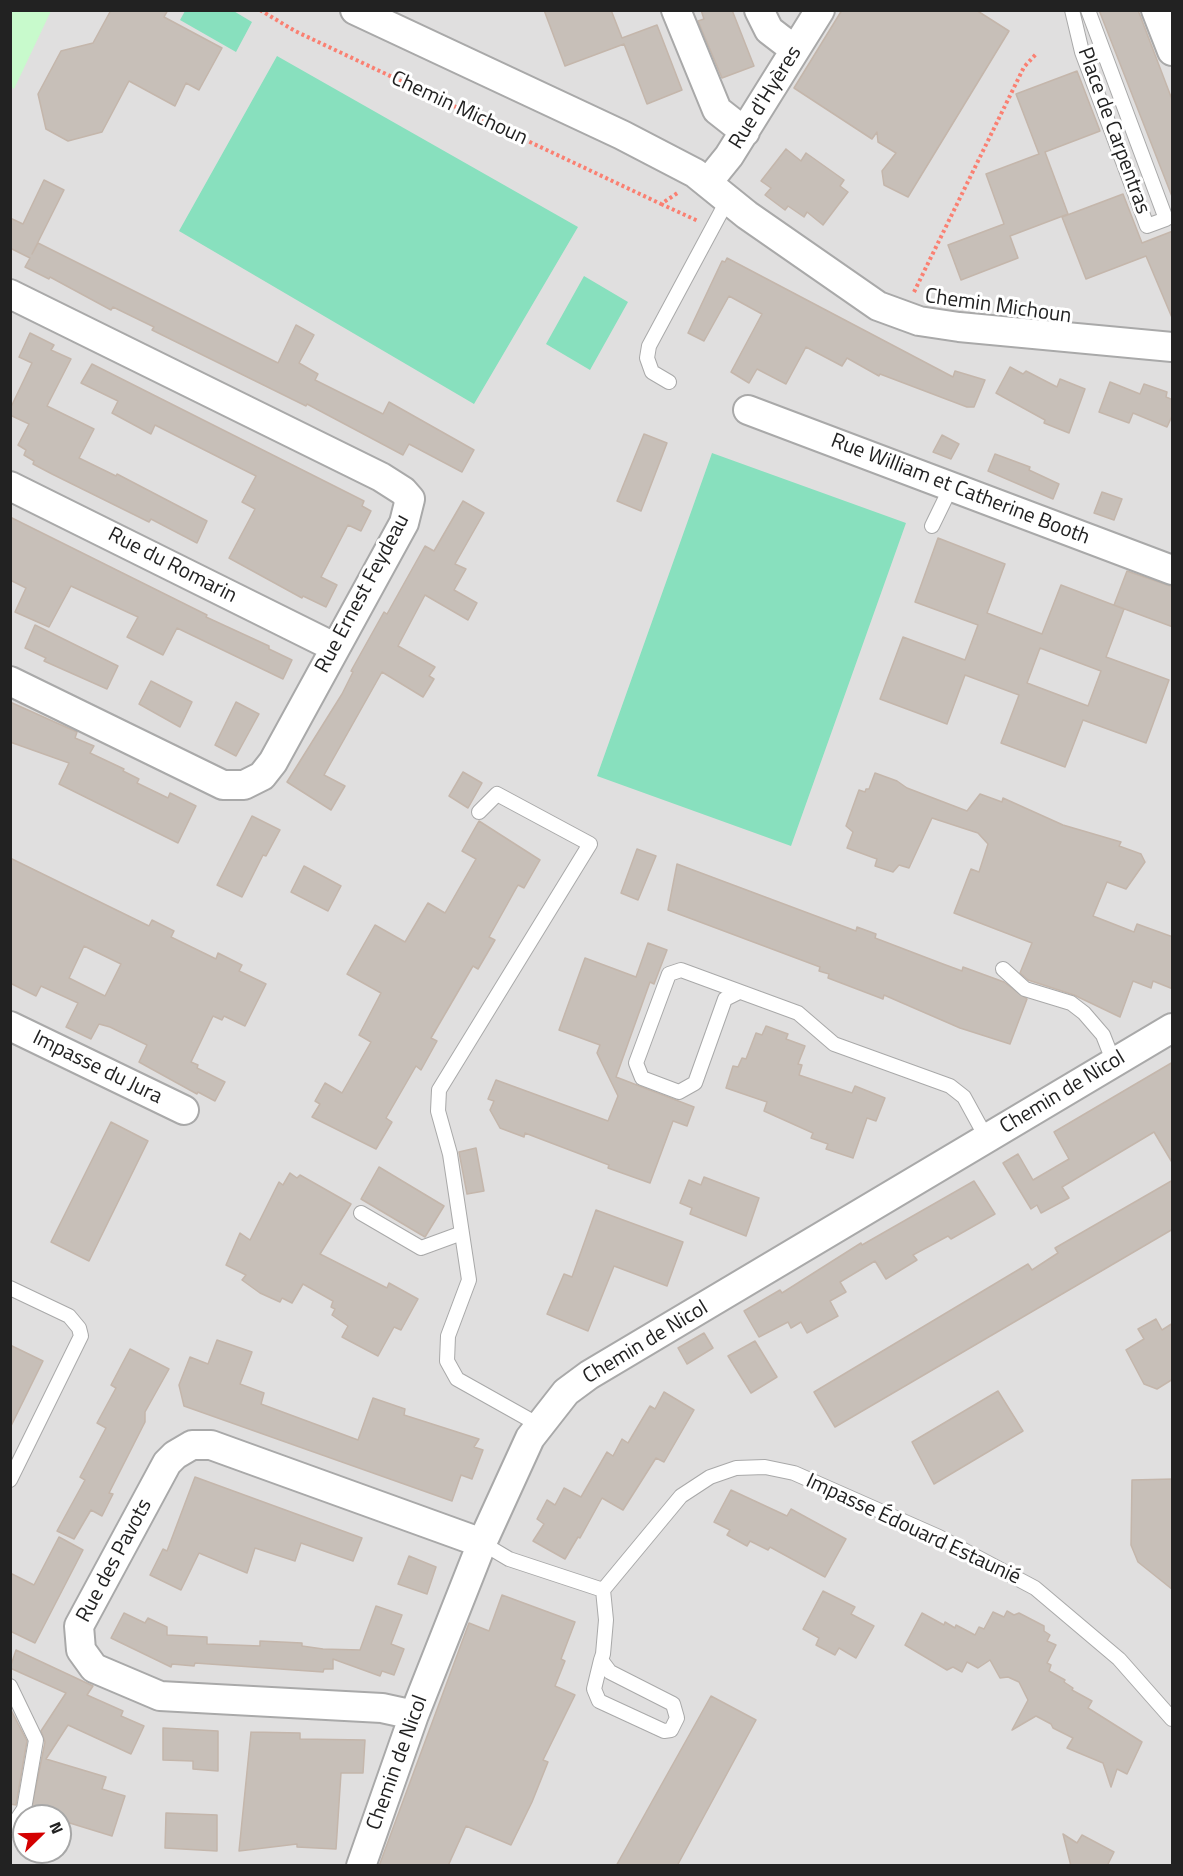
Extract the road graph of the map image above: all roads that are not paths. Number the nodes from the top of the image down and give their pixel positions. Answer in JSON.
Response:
{"nodes":[{"id":1,"x":355,"y":10,"type":"edge"},
{"id":2,"x":676,"y":10,"type":"edge"},
{"id":3,"x":759,"y":10,"type":"edge"},
{"id":4,"x":820,"y":10,"type":"edge"},
{"id":5,"x":1072,"y":10,"type":"edge"},
{"id":6,"x":1088,"y":10,"type":"edge"},
{"id":7,"x":1156,"y":10,"type":"edge"},
{"id":8,"x":795,"y":51,"type":"junction"},
{"id":9,"x":1173,"y":51,"type":"edge"},
{"id":10,"x":745,"y":132,"type":"junction"},
{"id":11,"x":710,"y":185,"type":"junction"},
{"id":12,"x":10,"y":294,"type":"edge"},
{"id":13,"x":1173,"y":347,"type":"edge"},
{"id":14,"x":669,"y":382,"type":"dead end"},
{"id":15,"x":748,"y":410,"type":"dead end"},
{"id":16,"x":10,"y":486,"type":"edge"},
{"id":17,"x":951,"y":487,"type":"junction"},
{"id":18,"x":932,"y":526,"type":"dead end"},
{"id":19,"x":1173,"y":570,"type":"edge"},
{"id":20,"x":334,"y":647,"type":"junction"},
{"id":21,"x":10,"y":681,"type":"edge"},
{"id":22,"x":480,"y":812,"type":"dead end"},
{"id":23,"x":1003,"y":969,"type":"dead end"},
{"id":24,"x":739,"y":992,"type":"junction"},
{"id":25,"x":10,"y":1026,"type":"edge"},
{"id":26,"x":1173,"y":1028,"type":"edge"},
{"id":27,"x":1114,"y":1063,"type":"junction"},
{"id":28,"x":184,"y":1110,"type":"dead end"},
{"id":29,"x":987,"y":1139,"type":"junction"},
{"id":30,"x":361,"y":1213,"type":"dead end"},
{"id":31,"x":462,"y":1233,"type":"junction"},
{"id":32,"x":10,"y":1288,"type":"edge"},
{"id":33,"x":539,"y":1425,"type":"junction"},
{"id":34,"x":10,"y":1480,"type":"edge"},
{"id":35,"x":482,"y":1543,"type":"junction"},
{"id":36,"x":603,"y":1590,"type":"junction"},
{"id":37,"x":601,"y":1660,"type":"junction"},
{"id":38,"x":10,"y":1686,"type":"edge"},
{"id":39,"x":414,"y":1715,"type":"junction"},
{"id":40,"x":1173,"y":1719,"type":"edge"},
{"id":41,"x":10,"y":1830,"type":"edge"},
{"id":42,"x":361,"y":1866,"type":"edge"}],
"edges":[{"from":1,"to":11,"type":"street","name":"Chemin Michoun"},
{"from":2,"to":10,"type":"street"},
{"from":3,"to":8,"type":"street"},
{"from":4,"to":8,"type":"street","name":"Rue d'Hyères"},
{"from":5,"to":6,"type":"lane","name":"Place de Carpentras"},
{"from":7,"to":9,"type":"street"},
{"from":8,"to":10,"type":"street","name":"Rue d'Hyères"},
{"from":10,"to":11,"type":"street","name":"Rue d'Hyères"},
{"from":11,"to":13,"type":"street","name":"Chemin Michoun"},
{"from":11,"to":14,"type":"lane"},
{"from":12,"to":20,"type":"street","name":"Rue Ernest Feydeau"},
{"from":15,"to":17,"type":"street","name":"Rue William et Catherine Booth"},
{"from":16,"to":20,"type":"street","name":"Rue du Romarin"},
{"from":17,"to":18,"type":"lane"},
{"from":17,"to":19,"type":"street","name":"Rue William et Catherine Booth"},
{"from":20,"to":21,"type":"street","name":"Rue Ernest Feydeau"},
{"from":22,"to":31,"type":"lane"},
{"from":23,"to":27,"type":"lane"},
{"from":24,"to":24,"type":"lane"},
{"from":24,"to":29,"type":"lane"},
{"from":25,"to":28,"type":"street","name":"Impasse du Jura"},
{"from":26,"to":27,"type":"street","name":"Chemin de Nicol"},
{"from":27,"to":29,"type":"street","name":"Chemin de Nicol"},
{"from":29,"to":33,"type":"street","name":"Chemin de Nicol"},
{"from":30,"to":31,"type":"lane"},
{"from":31,"to":33,"type":"lane"},
{"from":32,"to":34,"type":"lane"},
{"from":33,"to":35,"type":"street","name":"Chemin de Nicol"},
{"from":35,"to":36,"type":"lane"},
{"from":35,"to":39,"type":"street","name":"Chemin de Nicol"},
{"from":35,"to":39,"type":"street","name":"Rue des Pavots"},
{"from":36,"to":37,"type":"lane"},
{"from":36,"to":40,"type":"lane","name":"Impasse Édouard Estaunié"},
{"from":37,"to":37,"type":"lane"},
{"from":38,"to":41,"type":"lane"},
{"from":39,"to":42,"type":"street","name":"Chemin de Nicol"}]}
